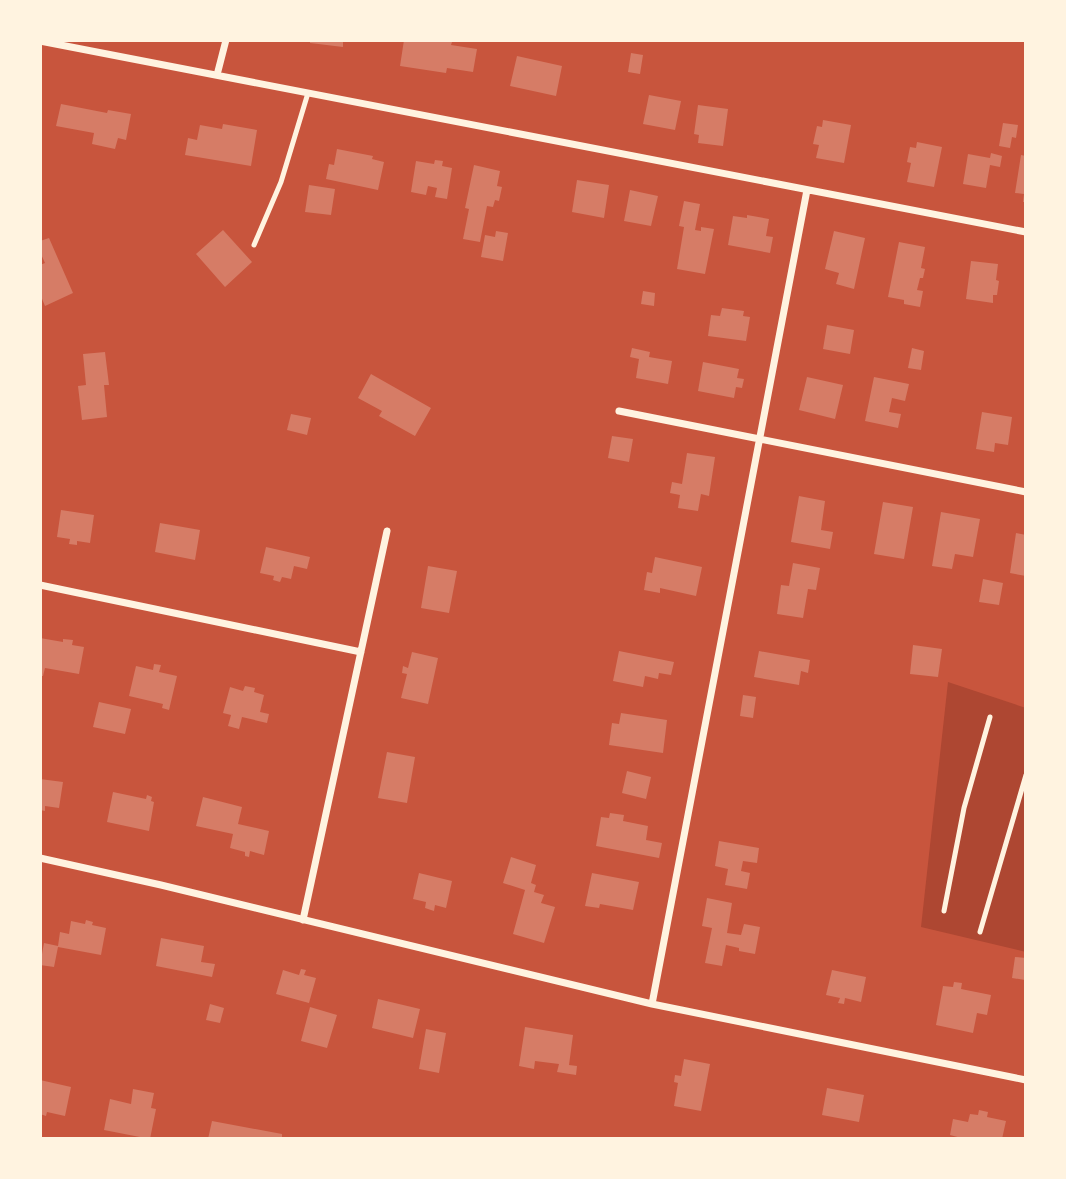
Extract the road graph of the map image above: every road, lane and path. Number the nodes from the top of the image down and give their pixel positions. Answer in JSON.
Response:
{"nodes":[{"id":1,"x":226,"y":40,"type":"edge"},
{"id":2,"x":40,"y":41,"type":"edge"},
{"id":3,"x":216,"y":75,"type":"junction"},
{"id":4,"x":308,"y":93,"type":"junction"},
{"id":5,"x":807,"y":190,"type":"junction"},
{"id":6,"x":1026,"y":232,"type":"edge"},
{"id":7,"x":254,"y":245,"type":"dead end"},
{"id":8,"x":619,"y":411,"type":"dead end"},
{"id":9,"x":759,"y":439,"type":"junction"},
{"id":10,"x":1026,"y":492,"type":"edge"},
{"id":11,"x":387,"y":531,"type":"dead end"},
{"id":12,"x":40,"y":585,"type":"edge"},
{"id":13,"x":361,"y":652,"type":"junction"},
{"id":14,"x":990,"y":717,"type":"dead end"},
{"id":15,"x":1026,"y":775,"type":"edge"},
{"id":16,"x":40,"y":858,"type":"edge"},
{"id":17,"x":944,"y":911,"type":"dead end"},
{"id":18,"x":303,"y":920,"type":"junction"},
{"id":19,"x":980,"y":932,"type":"dead end"},
{"id":20,"x":652,"y":1004,"type":"junction"},
{"id":21,"x":1026,"y":1080,"type":"edge"}],
"edges":[{"from":1,"to":3,"type":"street"},
{"from":2,"to":3,"type":"street"},
{"from":3,"to":4,"type":"street"},
{"from":4,"to":5,"type":"street"},
{"from":4,"to":7,"type":"lane"},
{"from":5,"to":6,"type":"street"},
{"from":5,"to":9,"type":"street"},
{"from":8,"to":9,"type":"street"},
{"from":9,"to":10,"type":"street"},
{"from":9,"to":20,"type":"street"},
{"from":11,"to":13,"type":"street"},
{"from":12,"to":13,"type":"street"},
{"from":13,"to":18,"type":"street"},
{"from":14,"to":17,"type":"lane"},
{"from":15,"to":19,"type":"lane"},
{"from":16,"to":18,"type":"street"},
{"from":18,"to":20,"type":"street"},
{"from":20,"to":21,"type":"street"}]}
